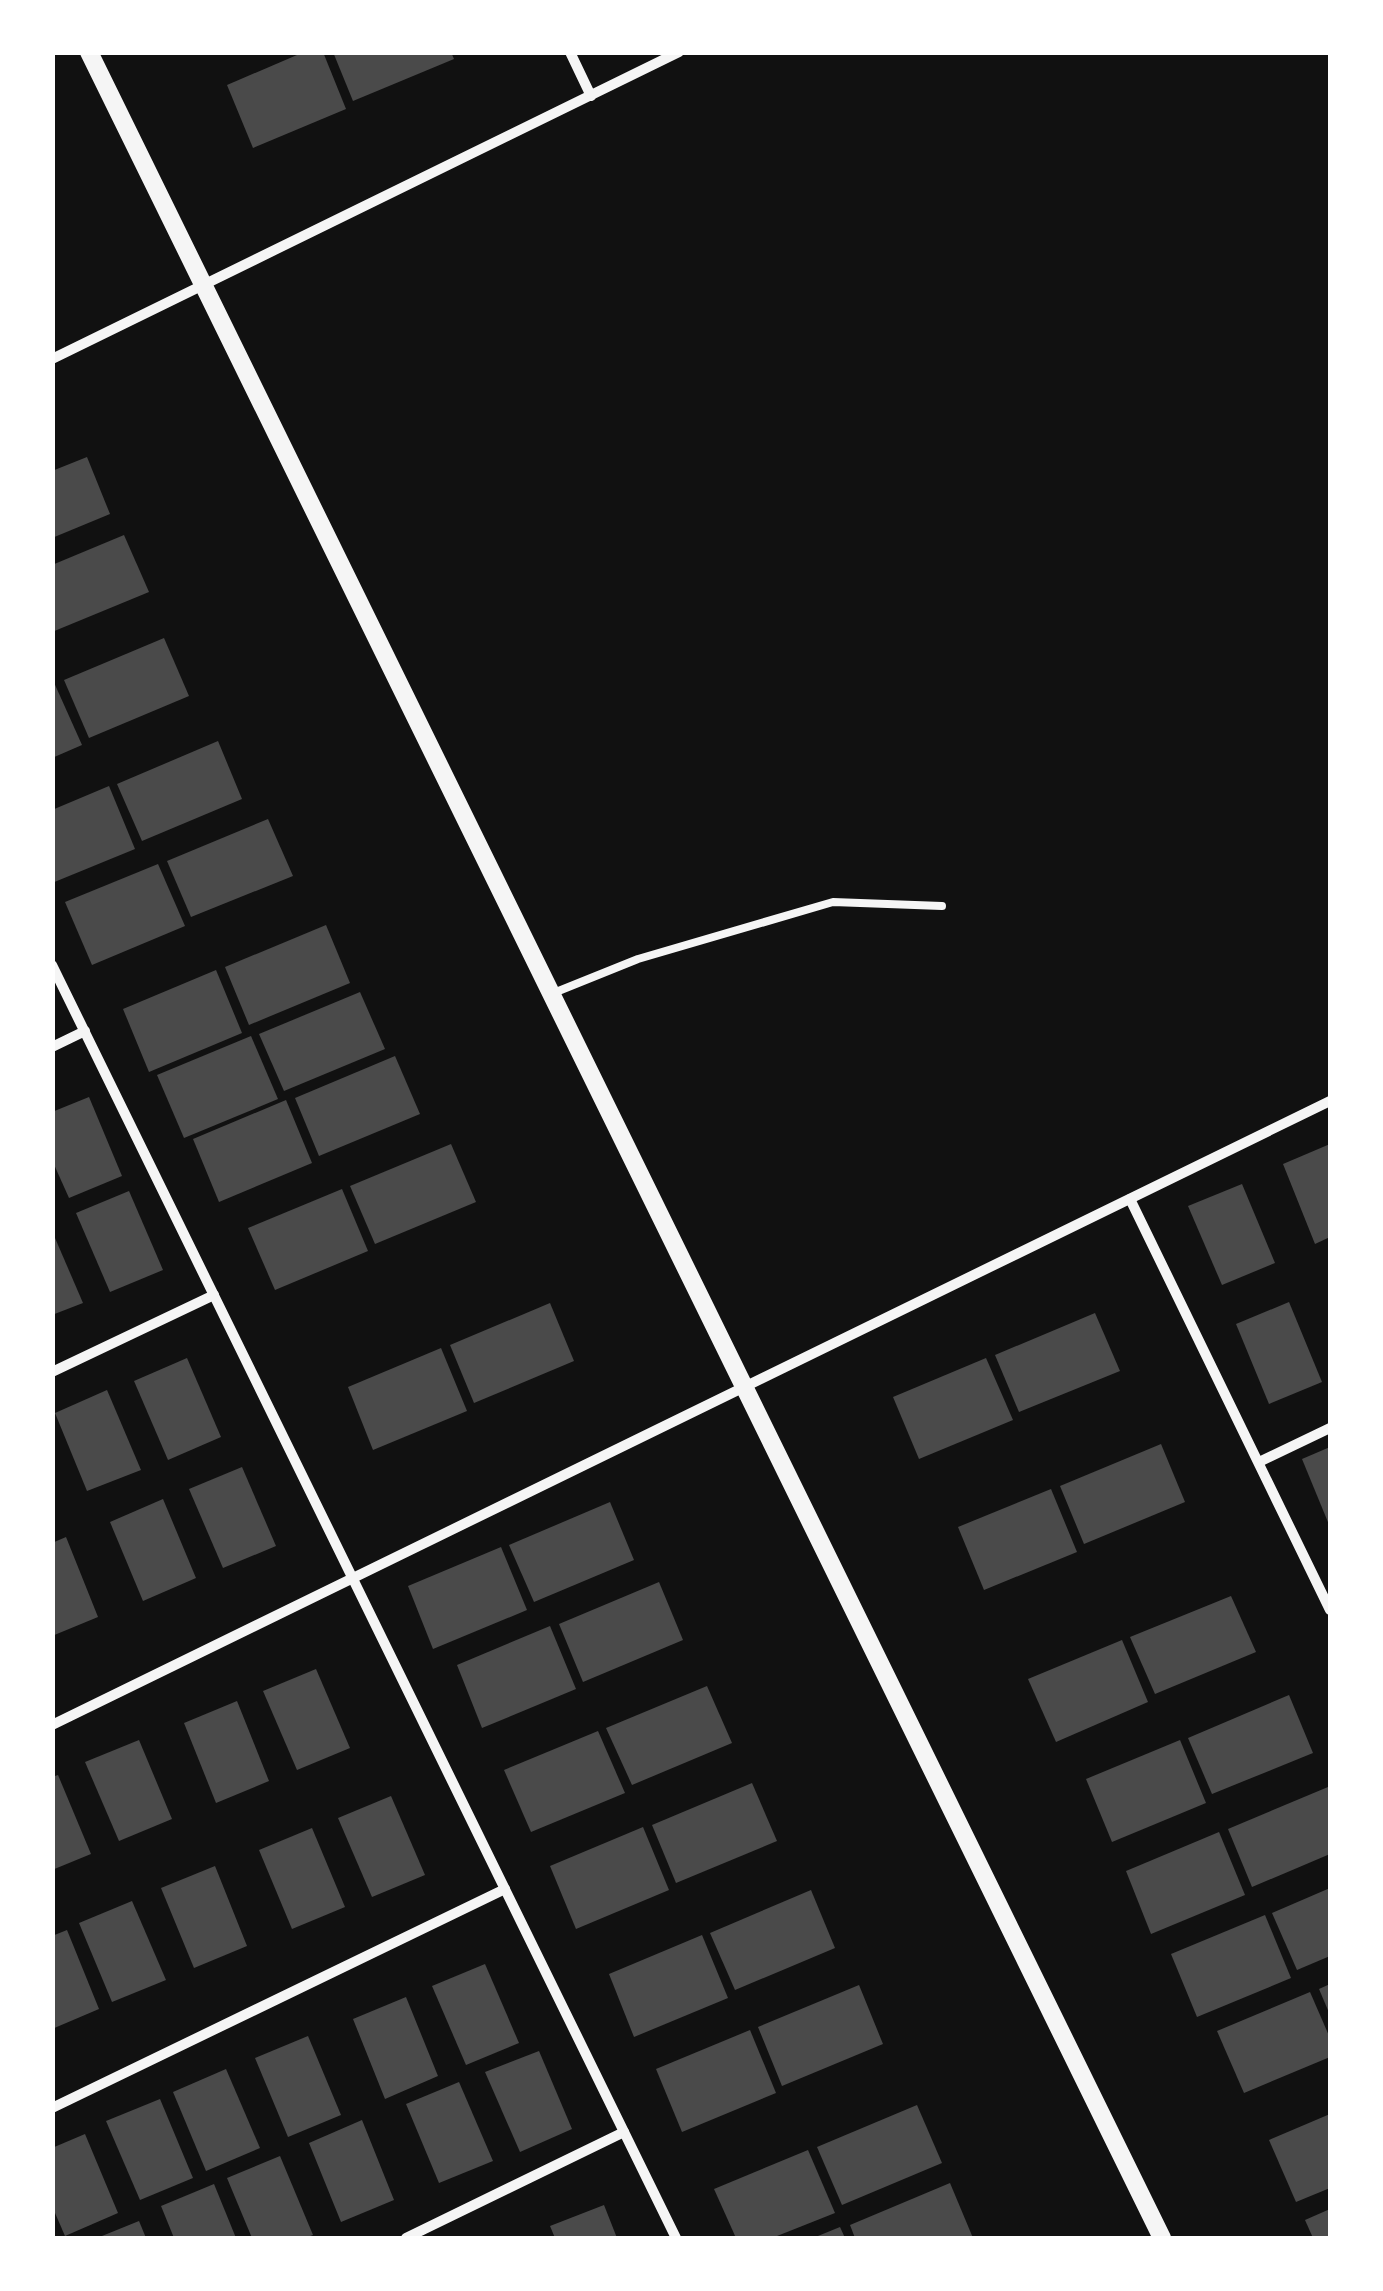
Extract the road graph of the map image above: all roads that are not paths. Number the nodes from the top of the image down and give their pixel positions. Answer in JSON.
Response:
{"nodes":[{"id":1,"x":89,"y":52,"type":"edge"},
{"id":2,"x":570,"y":52,"type":"edge"},
{"id":3,"x":679,"y":52,"type":"edge"},
{"id":4,"x":591,"y":96,"type":"junction"},
{"id":5,"x":204,"y":286,"type":"junction"},
{"id":6,"x":52,"y":359,"type":"edge"},
{"id":7,"x":942,"y":906,"type":"dead end"},
{"id":8,"x":52,"y":964,"type":"edge"},
{"id":9,"x":551,"y":994,"type":"junction"},
{"id":10,"x":85,"y":1031,"type":"junction"},
{"id":11,"x":52,"y":1047,"type":"edge"},
{"id":12,"x":1330,"y":1101,"type":"edge"},
{"id":13,"x":1130,"y":1199,"type":"junction"},
{"id":14,"x":214,"y":1295,"type":"junction"},
{"id":15,"x":52,"y":1372,"type":"edge"},
{"id":16,"x":745,"y":1387,"type":"junction"},
{"id":17,"x":1330,"y":1428,"type":"edge"},
{"id":18,"x":1259,"y":1462,"type":"junction"},
{"id":19,"x":353,"y":1579,"type":"junction"},
{"id":20,"x":1330,"y":1610,"type":"edge"},
{"id":21,"x":52,"y":1726,"type":"edge"},
{"id":22,"x":504,"y":1889,"type":"junction"},
{"id":23,"x":52,"y":2108,"type":"edge"},
{"id":24,"x":624,"y":2132,"type":"junction"},
{"id":25,"x":406,"y":2238,"type":"edge"},
{"id":26,"x":676,"y":2238,"type":"edge"},
{"id":27,"x":1162,"y":2238,"type":"edge"}],
"edges":[{"from":1,"to":5,"type":"street"},
{"from":2,"to":4,"type":"street"},
{"from":3,"to":4,"type":"street"},
{"from":4,"to":5,"type":"street"},
{"from":5,"to":6,"type":"street"},
{"from":5,"to":9,"type":"street"},
{"from":7,"to":9,"type":"lane"},
{"from":8,"to":10,"type":"street"},
{"from":9,"to":16,"type":"street"},
{"from":10,"to":11,"type":"street"},
{"from":10,"to":14,"type":"street"},
{"from":12,"to":13,"type":"street"},
{"from":13,"to":16,"type":"street"},
{"from":13,"to":18,"type":"street"},
{"from":14,"to":15,"type":"street"},
{"from":14,"to":19,"type":"street"},
{"from":16,"to":19,"type":"street"},
{"from":16,"to":27,"type":"street"},
{"from":17,"to":18,"type":"street"},
{"from":18,"to":20,"type":"street"},
{"from":19,"to":21,"type":"street"},
{"from":19,"to":22,"type":"street"},
{"from":22,"to":23,"type":"street"},
{"from":22,"to":24,"type":"street"},
{"from":24,"to":25,"type":"street"},
{"from":24,"to":26,"type":"street"}]}
